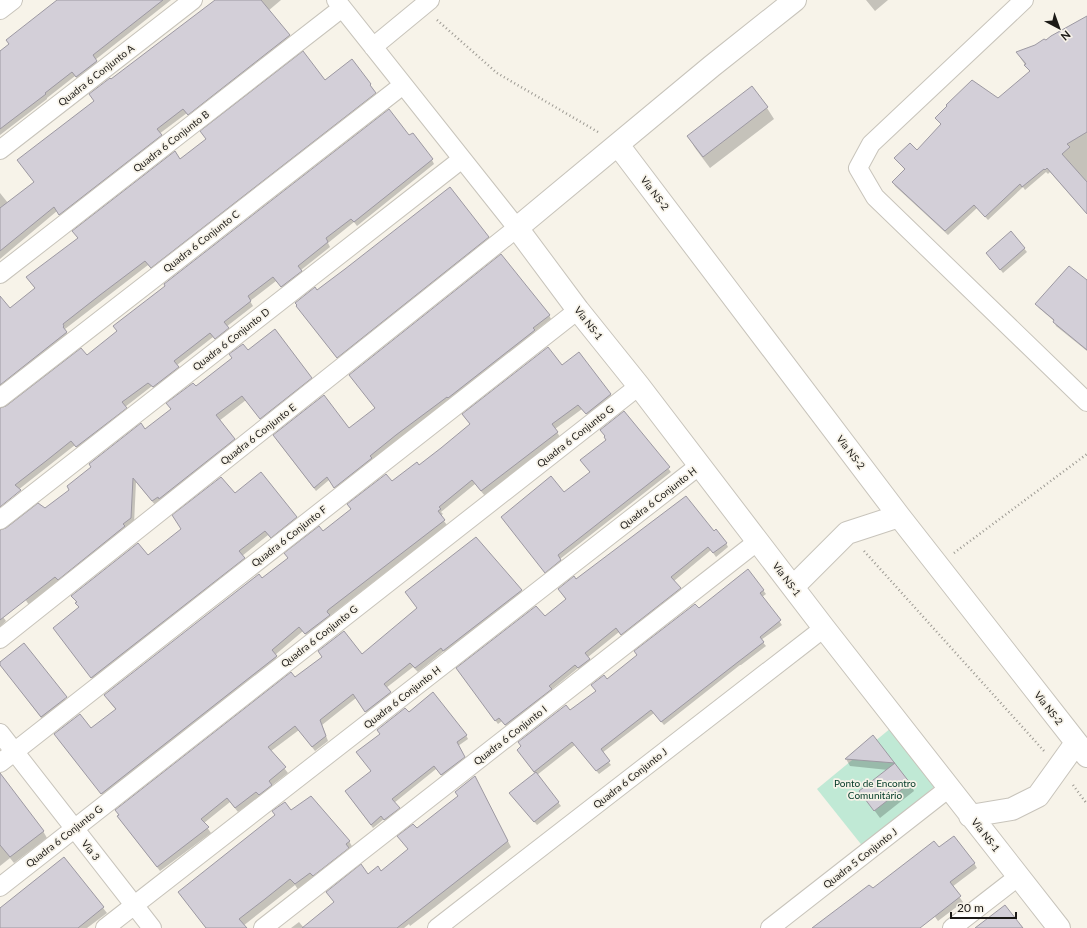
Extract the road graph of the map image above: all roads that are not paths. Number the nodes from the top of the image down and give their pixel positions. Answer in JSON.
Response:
{"nodes":[{"id":1,"x":13,"y":0,"type":"edge"},
{"id":2,"x":192,"y":0,"type":"edge"},
{"id":3,"x":795,"y":0,"type":"edge"},
{"id":4,"x":1024,"y":0,"type":"edge"},
{"id":5,"x":426,"y":3,"type":"edge"},
{"id":6,"x":339,"y":4,"type":"edge"},
{"id":7,"x":0,"y":10,"type":"edge"},
{"id":8,"x":373,"y":47,"type":"junction"},
{"id":9,"x":403,"y":85,"type":"junction"},
{"id":10,"x":618,"y":145,"type":"junction"},
{"id":11,"x":0,"y":150,"type":"edge"},
{"id":12,"x":462,"y":159,"type":"junction"},
{"id":13,"x":517,"y":228,"type":"junction"},
{"id":14,"x":0,"y":274,"type":"edge"},
{"id":15,"x":578,"y":310,"type":"junction"},
{"id":16,"x":639,"y":386,"type":"junction"},
{"id":17,"x":0,"y":398,"type":"edge"},
{"id":18,"x":1087,"y":402,"type":"edge"},
{"id":19,"x":700,"y":465,"type":"junction"},
{"id":20,"x":899,"y":516,"type":"junction"},
{"id":21,"x":0,"y":520,"type":"edge"},
{"id":22,"x":758,"y":541,"type":"junction"},
{"id":23,"x":793,"y":588,"type":"junction"},
{"id":24,"x":824,"y":628,"type":"junction"},
{"id":25,"x":0,"y":639,"type":"edge"},
{"id":26,"x":0,"y":733,"type":"edge"},
{"id":27,"x":1082,"y":749,"type":"edge"},
{"id":28,"x":14,"y":752,"type":"junction"},
{"id":29,"x":0,"y":763,"type":"edge"},
{"id":30,"x":949,"y":788,"type":"junction"},
{"id":31,"x":970,"y":816,"type":"junction"},
{"id":32,"x":74,"y":828,"type":"junction"},
{"id":33,"x":1019,"y":876,"type":"junction"},
{"id":34,"x":0,"y":887,"type":"edge"},
{"id":35,"x":134,"y":905,"type":"junction"},
{"id":36,"x":105,"y":928,"type":"edge"},
{"id":37,"x":152,"y":928,"type":"edge"},
{"id":38,"x":263,"y":928,"type":"edge"},
{"id":39,"x":437,"y":928,"type":"edge"},
{"id":40,"x":770,"y":928,"type":"edge"},
{"id":41,"x":952,"y":928,"type":"edge"},
{"id":42,"x":1060,"y":928,"type":"edge"}],
"edges":[{"from":1,"to":7,"type":"street"},
{"from":2,"to":11,"type":"street","name":"Quadra 6 Conjunto A"},
{"from":3,"to":10,"type":"main road"},
{"from":4,"to":18,"type":"street"},
{"from":5,"to":8,"type":"street"},
{"from":6,"to":8,"type":"street"},
{"from":6,"to":14,"type":"street","name":"Quadra 6 Conjunto B"},
{"from":8,"to":9,"type":"street"},
{"from":9,"to":12,"type":"street"},
{"from":9,"to":17,"type":"street","name":"Quadra 6 Conjunto C"},
{"from":10,"to":13,"type":"main road"},
{"from":10,"to":20,"type":"main road","name":"Via NS-2"},
{"from":12,"to":13,"type":"street"},
{"from":12,"to":21,"type":"street","name":"Quadra 6 Conjunto D"},
{"from":13,"to":15,"type":"main road","name":"Via NS-1"},
{"from":13,"to":25,"type":"street","name":"Quadra 6 Conjunto E"},
{"from":15,"to":16,"type":"main road","name":"Via NS-1"},
{"from":15,"to":28,"type":"street","name":"Quadra 6 Conjunto F"},
{"from":16,"to":19,"type":"main road","name":"Via NS-1"},
{"from":16,"to":32,"type":"street","name":"Quadra 6 Conjunto G"},
{"from":19,"to":22,"type":"main road","name":"Via NS-1"},
{"from":19,"to":35,"type":"street","name":"Quadra 6 Conjunto H"},
{"from":20,"to":23,"type":"main road"},
{"from":20,"to":27,"type":"main road","name":"Via NS-2"},
{"from":22,"to":23,"type":"main road","name":"Via NS-1"},
{"from":22,"to":38,"type":"street","name":"Quadra 6 Conjunto I"},
{"from":23,"to":24,"type":"main road","name":"Via NS-1"},
{"from":24,"to":30,"type":"main road","name":"Via NS-1"},
{"from":24,"to":39,"type":"street","name":"Quadra 6 Conjunto J"},
{"from":26,"to":28,"type":"street","name":"Via 3"},
{"from":27,"to":31,"type":"main road"},
{"from":28,"to":29,"type":"street","name":"Quadra 6 Conjunto F"},
{"from":28,"to":32,"type":"street","name":"Via 3"},
{"from":30,"to":31,"type":"main road","name":"Via NS-1"},
{"from":30,"to":40,"type":"street","name":"Quadra 5 Conjunto J"},
{"from":31,"to":33,"type":"main road","name":"Via NS-1"},
{"from":32,"to":34,"type":"street","name":"Quadra 6 Conjunto G"},
{"from":32,"to":35,"type":"street","name":"Via 3"},
{"from":33,"to":41,"type":"street"},
{"from":33,"to":42,"type":"main road","name":"Via NS-1"},
{"from":35,"to":36,"type":"street","name":"Quadra 6 Conjunto H"},
{"from":35,"to":37,"type":"street","name":"Via 3"}]}
